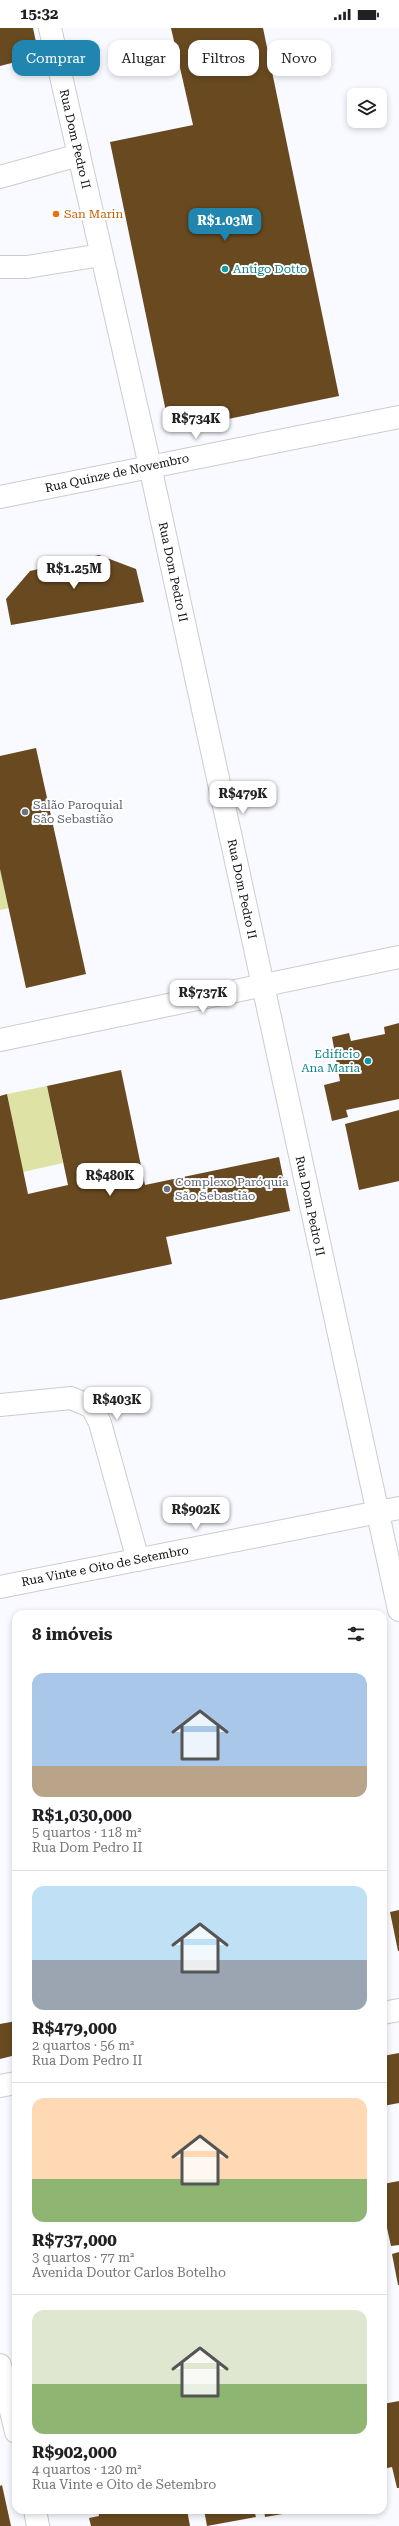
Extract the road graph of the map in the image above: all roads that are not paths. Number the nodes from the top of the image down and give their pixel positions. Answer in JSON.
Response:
{"nodes":[{"id":1,"x":50,"y":28,"type":"edge"},
{"id":2,"x":79,"y":155,"type":"junction"},
{"id":3,"x":0,"y":177,"type":"edge"},
{"id":4,"x":101,"y":255,"type":"junction"},
{"id":5,"x":0,"y":267,"type":"edge"},
{"id":6,"x":399,"y":417,"type":"edge"},
{"id":7,"x":150,"y":466,"type":"junction"},
{"id":8,"x":0,"y":497,"type":"edge"},
{"id":9,"x":399,"y":957,"type":"edge"},
{"id":10,"x":262,"y":984,"type":"junction"},
{"id":11,"x":0,"y":1040,"type":"edge"},
{"id":12,"x":0,"y":1406,"type":"edge"},
{"id":13,"x":389,"y":1510,"type":"edge"},
{"id":14,"x":138,"y":1560,"type":"junction"},
{"id":15,"x":0,"y":1587,"type":"edge"},
{"id":16,"x":399,"y":1610,"type":"edge"},
{"id":17,"x":399,"y":2010,"type":"edge"},
{"id":18,"x":387,"y":2012,"type":"edge"},
{"id":19,"x":12,"y":2084,"type":"edge"},
{"id":20,"x":0,"y":2086,"type":"edge"},
{"id":21,"x":0,"y":2364,"type":"edge"},
{"id":22,"x":12,"y":2415,"type":"edge"},
{"id":23,"x":36,"y":2514,"type":"edge"},
{"id":24,"x":38,"y":2526,"type":"edge"}],
"edges":[{"from":1,"to":2,"type":"main road","name":"Rua Dom Pedro II"},
{"from":2,"to":3,"type":"main road"},
{"from":2,"to":4,"type":"main road","name":"Rua Dom Pedro II"},
{"from":4,"to":5,"type":"main road"},
{"from":4,"to":7,"type":"main road","name":"Rua Dom Pedro II"},
{"from":6,"to":7,"type":"main road","name":"Rua Quinze de Novembro"},
{"from":7,"to":8,"type":"main road","name":"Rua Quinze de Novembro"},
{"from":7,"to":10,"type":"main road","name":"Rua Dom Pedro II"},
{"from":9,"to":10,"type":"main road"},
{"from":10,"to":11,"type":"main road"},
{"from":10,"to":13,"type":"main road","name":"Rua Dom Pedro II"},
{"from":12,"to":14,"type":"main road"},
{"from":13,"to":14,"type":"main road","name":"Rua Vinte e Oito de Setembro"},
{"from":13,"to":16,"type":"main road","name":"Rua Dom Pedro II"},
{"from":14,"to":15,"type":"main road","name":"Rua Vinte e Oito de Setembro"},
{"from":17,"to":18,"type":"main road"},
{"from":19,"to":20,"type":"main road"},
{"from":21,"to":22,"type":"main road"},
{"from":23,"to":24,"type":"main road"}]}
